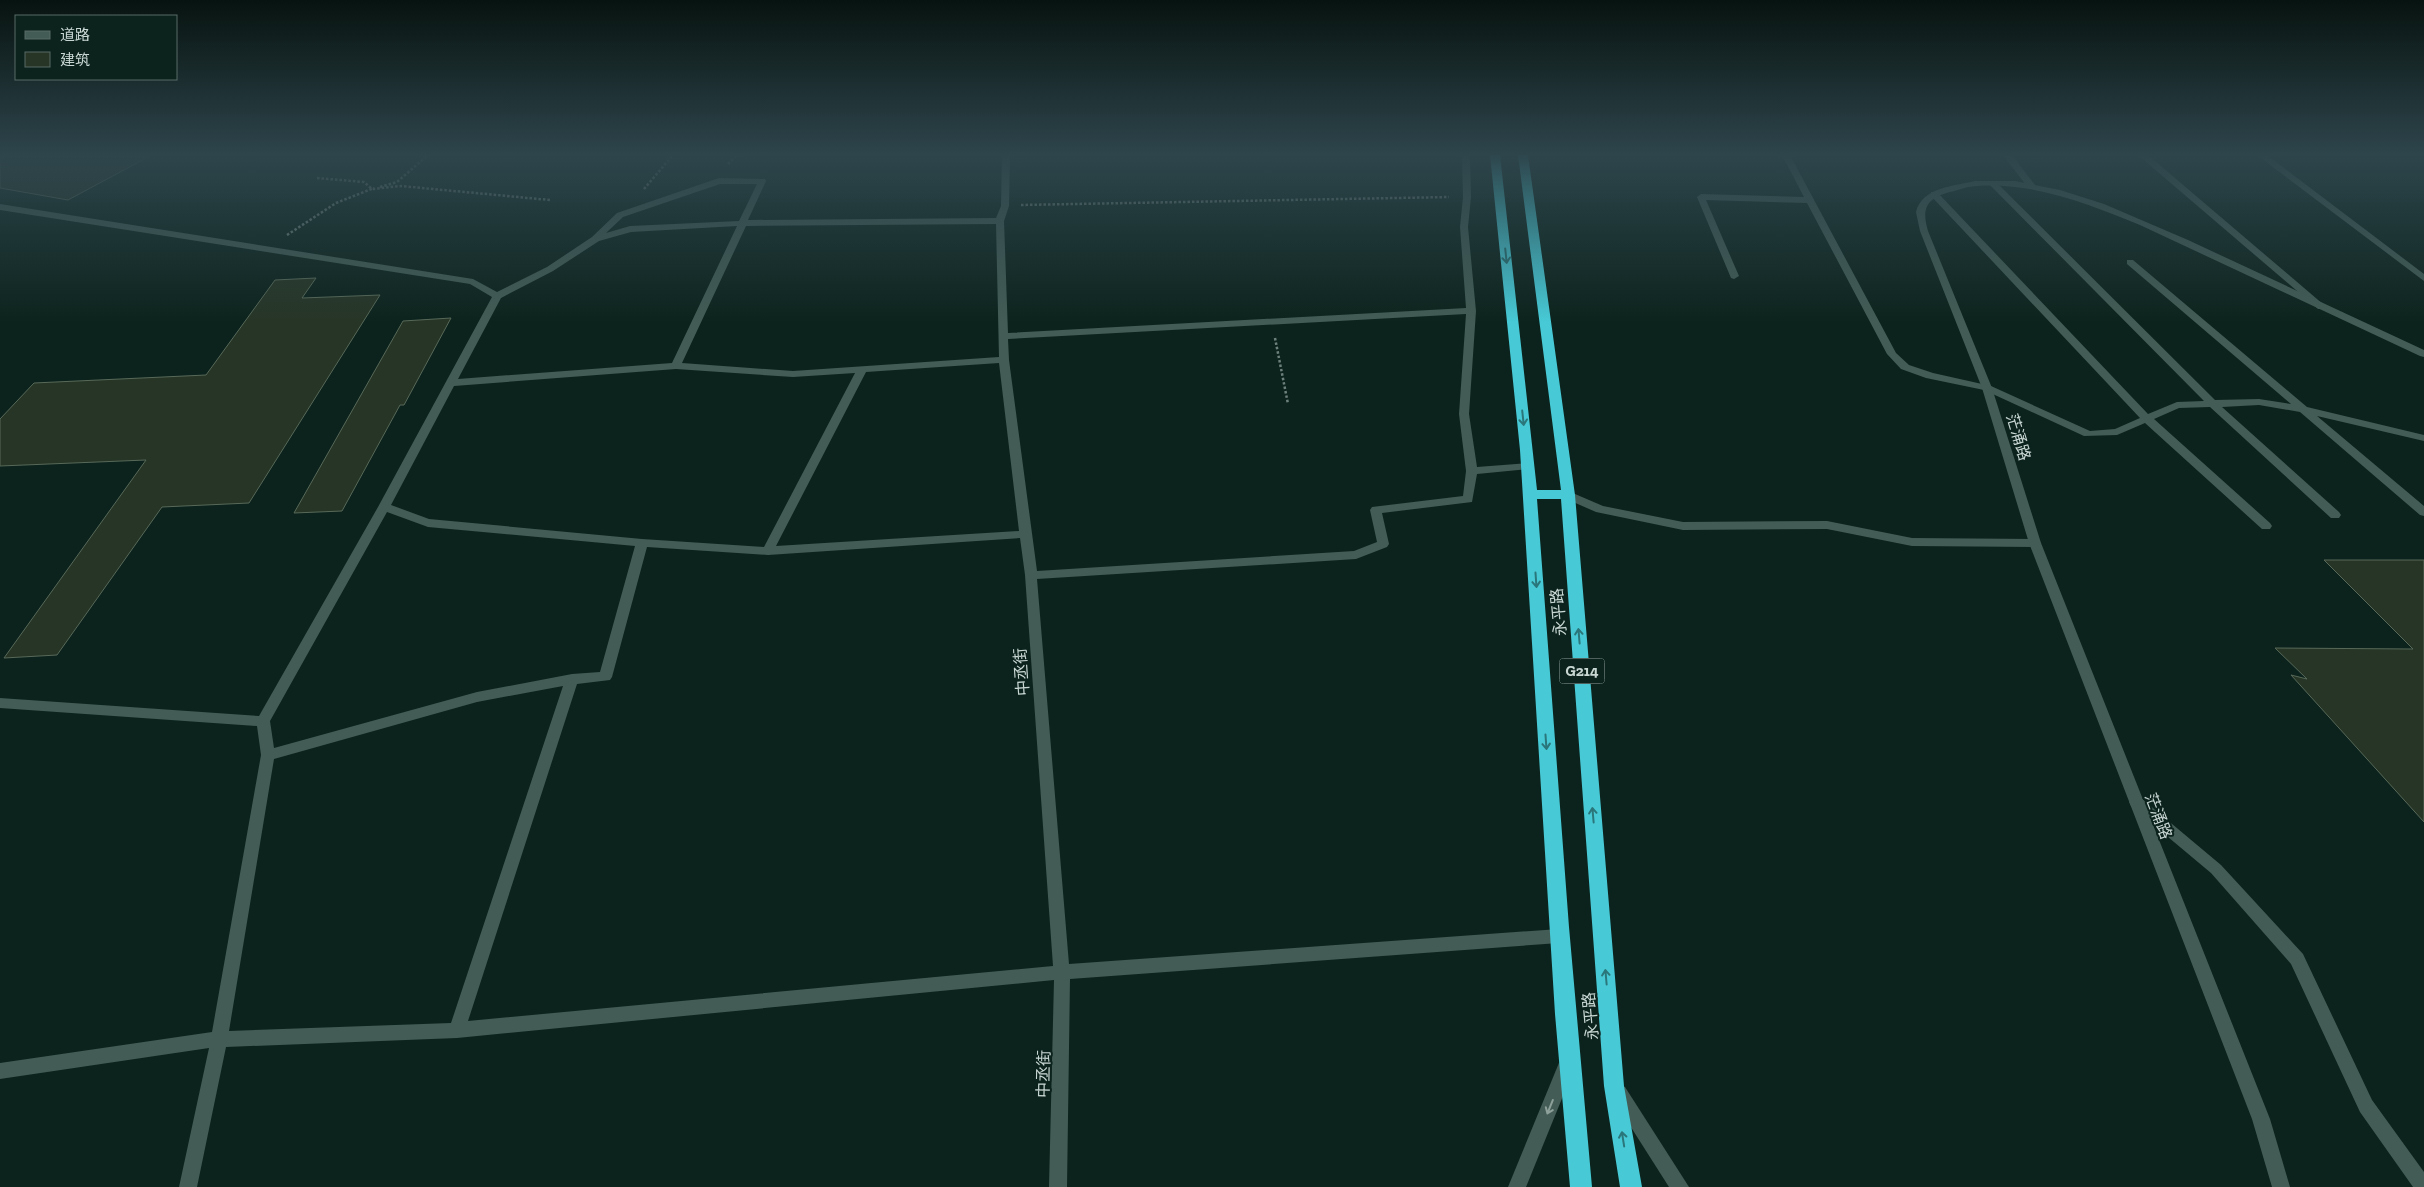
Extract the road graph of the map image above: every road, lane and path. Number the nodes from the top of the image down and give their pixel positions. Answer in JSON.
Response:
{"nodes":[{"id":1,"x":21,"y":210,"type":"edge"},
{"id":2,"x":325,"y":210,"type":"edge"},
{"id":3,"x":624,"y":210,"type":"edge"},
{"id":4,"x":633,"y":210,"type":"edge"},
{"id":5,"x":749,"y":210,"type":"edge"},
{"id":6,"x":1004,"y":210,"type":"edge"},
{"id":7,"x":1466,"y":210,"type":"edge"},
{"id":8,"x":1501,"y":210,"type":"edge"},
{"id":9,"x":1530,"y":210,"type":"edge"},
{"id":10,"x":1707,"y":210,"type":"edge"},
{"id":11,"x":1816,"y":210,"type":"edge"},
{"id":12,"x":1921,"y":210,"type":"edge"},
{"id":13,"x":1950,"y":210,"type":"edge"},
{"id":14,"x":2019,"y":210,"type":"edge"},
{"id":15,"x":2111,"y":210,"type":"edge"},
{"id":16,"x":2206,"y":210,"type":"edge"},
{"id":17,"x":2334,"y":210,"type":"edge"},
{"id":18,"x":620,"y":215,"type":"junction"},
{"id":19,"x":1000,"y":221,"type":"junction"},
{"id":20,"x":743,"y":223,"type":"junction"},
{"id":21,"x":595,"y":239,"type":"junction"},
{"id":22,"x":266,"y":249,"type":"junction"},
{"id":23,"x":2130,"y":262,"type":"dead end"},
{"id":24,"x":1734,"y":276,"type":"dead end"},
{"id":25,"x":2424,"y":278,"type":"edge"},
{"id":26,"x":497,"y":296,"type":"junction"},
{"id":27,"x":2321,"y":307,"type":"junction"},
{"id":28,"x":1471,"y":311,"type":"junction"},
{"id":29,"x":1272,"y":321,"type":"junction"},
{"id":30,"x":1003,"y":336,"type":"junction"},
{"id":31,"x":2424,"y":354,"type":"edge"},
{"id":32,"x":1004,"y":360,"type":"junction"},
{"id":33,"x":676,"y":366,"type":"junction"},
{"id":34,"x":862,"y":368,"type":"junction"},
{"id":35,"x":451,"y":383,"type":"junction"},
{"id":36,"x":1987,"y":388,"type":"junction"},
{"id":37,"x":1288,"y":404,"type":"dead end"},
{"id":38,"x":2213,"y":404,"type":"junction"},
{"id":39,"x":2302,"y":410,"type":"junction"},
{"id":40,"x":2147,"y":419,"type":"junction"},
{"id":41,"x":2424,"y":438,"type":"edge"},
{"id":42,"x":1528,"y":466,"type":"junction"},
{"id":43,"x":1472,"y":471,"type":"junction"},
{"id":44,"x":1530,"y":494,"type":"junction"},
{"id":45,"x":1568,"y":495,"type":"junction"},
{"id":46,"x":384,"y":507,"type":"junction"},
{"id":47,"x":2424,"y":512,"type":"edge"},
{"id":48,"x":2334,"y":515,"type":"dead end"},
{"id":49,"x":2266,"y":526,"type":"dead end"},
{"id":50,"x":1026,"y":534,"type":"junction"},
{"id":51,"x":642,"y":543,"type":"junction"},
{"id":52,"x":2035,"y":544,"type":"junction"},
{"id":53,"x":768,"y":551,"type":"junction"},
{"id":54,"x":1031,"y":575,"type":"junction"},
{"id":55,"x":572,"y":679,"type":"junction"},
{"id":56,"x":0,"y":703,"type":"edge"},
{"id":57,"x":263,"y":721,"type":"junction"},
{"id":58,"x":268,"y":756,"type":"junction"},
{"id":59,"x":2136,"y":802,"type":"junction"},
{"id":60,"x":1559,"y":936,"type":"junction"},
{"id":61,"x":1062,"y":972,"type":"junction"},
{"id":62,"x":457,"y":1030,"type":"junction"},
{"id":63,"x":219,"y":1039,"type":"junction"},
{"id":64,"x":1568,"y":1061,"type":"junction"},
{"id":65,"x":0,"y":1071,"type":"edge"},
{"id":66,"x":1614,"y":1086,"type":"junction"},
{"id":67,"x":188,"y":1187,"type":"edge"},
{"id":68,"x":1058,"y":1187,"type":"edge"},
{"id":69,"x":1517,"y":1187,"type":"edge"},
{"id":70,"x":1581,"y":1187,"type":"edge"},
{"id":71,"x":1630,"y":1187,"type":"edge"},
{"id":72,"x":1680,"y":1187,"type":"edge"},
{"id":73,"x":2281,"y":1187,"type":"edge"},
{"id":74,"x":2424,"y":1187,"type":"edge"}],
"edges":[{"from":1,"to":22,"type":"street"},
{"from":2,"to":22,"type":"path"},
{"from":3,"to":18,"type":"path"},
{"from":4,"to":18,"type":"street"},
{"from":5,"to":20,"type":"street"},
{"from":6,"to":19,"type":"street","name":"中丞街"},
{"from":7,"to":28,"type":"street"},
{"from":8,"to":42,"type":"highway","name":"永平路","number":"G214","one_way":true},
{"from":9,"to":45,"type":"highway","name":"永平路","number":"G214"},
{"from":10,"to":24,"type":"street"},
{"from":11,"to":36,"type":"street"},
{"from":12,"to":36,"type":"street","name":"茫涌路"},
{"from":13,"to":40,"type":"street"},
{"from":14,"to":38,"type":"street"},
{"from":15,"to":27,"type":"street"},
{"from":16,"to":27,"type":"street"},
{"from":17,"to":25,"type":"street"},
{"from":18,"to":21,"type":"street"},
{"from":19,"to":20,"type":"street"},
{"from":19,"to":30,"type":"street","name":"中丞街"},
{"from":20,"to":21,"type":"street"},
{"from":20,"to":33,"type":"street"},
{"from":21,"to":26,"type":"street"},
{"from":22,"to":26,"type":"street"},
{"from":23,"to":39,"type":"street"},
{"from":26,"to":35,"type":"street"},
{"from":27,"to":31,"type":"street"},
{"from":28,"to":29,"type":"street"},
{"from":28,"to":43,"type":"street"},
{"from":29,"to":30,"type":"street"},
{"from":29,"to":37,"type":"path"},
{"from":30,"to":32,"type":"street","name":"中丞街"},
{"from":32,"to":34,"type":"street"},
{"from":32,"to":50,"type":"street","name":"中丞街"},
{"from":33,"to":34,"type":"street"},
{"from":33,"to":35,"type":"street"},
{"from":34,"to":53,"type":"street"},
{"from":35,"to":46,"type":"street"},
{"from":36,"to":40,"type":"street"},
{"from":36,"to":52,"type":"street","name":"茫涌路"},
{"from":38,"to":39,"type":"street"},
{"from":38,"to":40,"type":"street"},
{"from":38,"to":48,"type":"street"},
{"from":39,"to":41,"type":"street"},
{"from":39,"to":47,"type":"street"},
{"from":40,"to":49,"type":"street"},
{"from":42,"to":43,"type":"street"},
{"from":42,"to":44,"type":"highway","name":"永平路","number":"G214"},
{"from":43,"to":54,"type":"street"},
{"from":44,"to":45,"type":"highway"},
{"from":44,"to":60,"type":"highway","name":"永平路","number":"G214","one_way":true},
{"from":45,"to":52,"type":"street"},
{"from":66,"to":45,"type":"highway","name":"永平路","number":"G214","one_way":true},
{"from":46,"to":51,"type":"street"},
{"from":46,"to":57,"type":"street"},
{"from":50,"to":53,"type":"street"},
{"from":50,"to":54,"type":"street","name":"中丞街"},
{"from":51,"to":53,"type":"street"},
{"from":51,"to":55,"type":"street"},
{"from":52,"to":59,"type":"street","name":"茫涌路"},
{"from":54,"to":61,"type":"street","name":"中丞街"},
{"from":55,"to":58,"type":"street"},
{"from":55,"to":62,"type":"street"},
{"from":56,"to":57,"type":"street"},
{"from":57,"to":58,"type":"street"},
{"from":58,"to":63,"type":"street"},
{"from":59,"to":73,"type":"street","name":"茫涌路"},
{"from":59,"to":74,"type":"street"},
{"from":60,"to":61,"type":"street"},
{"from":60,"to":64,"type":"highway","name":"永平路","number":"G214"},
{"from":61,"to":62,"type":"street"},
{"from":61,"to":68,"type":"street","name":"中丞街"},
{"from":62,"to":63,"type":"street"},
{"from":63,"to":65,"type":"street"},
{"from":63,"to":67,"type":"street"},
{"from":64,"to":69,"type":"street","one_way":true},
{"from":64,"to":70,"type":"highway","name":"永平路","number":"G214"},
{"from":71,"to":66,"type":"highway","name":"永平路","number":"G214","one_way":true},
{"from":66,"to":72,"type":"street"}]}
